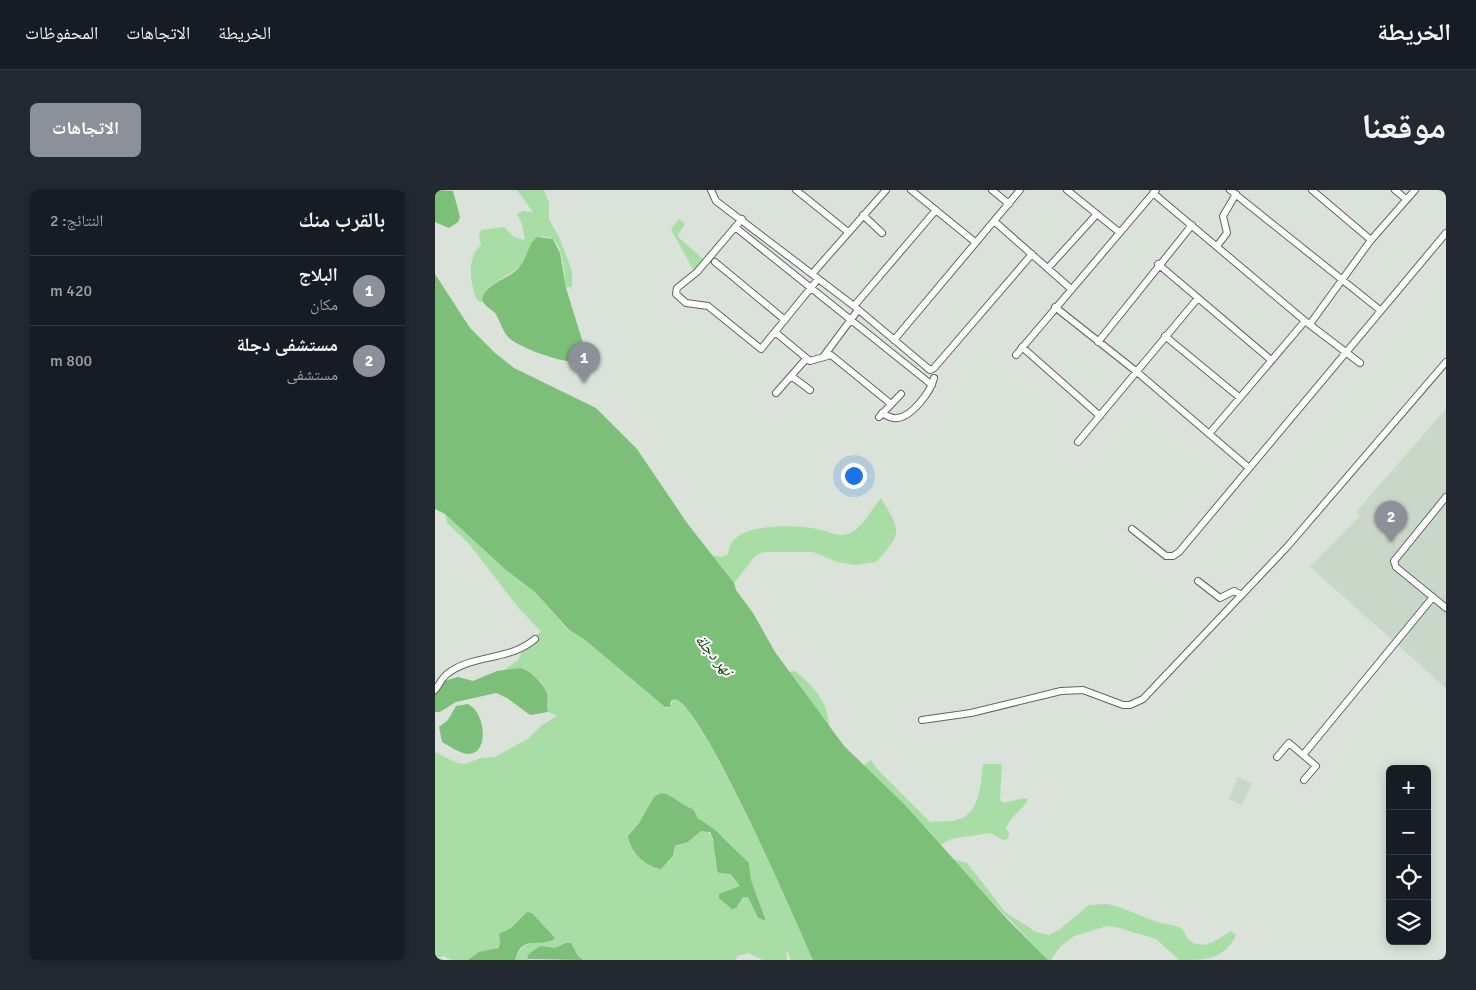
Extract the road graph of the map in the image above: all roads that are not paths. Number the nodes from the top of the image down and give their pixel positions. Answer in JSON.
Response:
{"nodes":[{"id":1,"x":711,"y":190,"type":"edge"},
{"id":2,"x":796,"y":190,"type":"edge"},
{"id":3,"x":886,"y":190,"type":"edge"},
{"id":4,"x":911,"y":190,"type":"edge"},
{"id":5,"x":992,"y":190,"type":"edge"},
{"id":6,"x":1020,"y":190,"type":"edge"},
{"id":7,"x":1067,"y":190,"type":"edge"},
{"id":8,"x":1313,"y":190,"type":"edge"},
{"id":9,"x":1395,"y":190,"type":"edge"},
{"id":10,"x":1415,"y":190,"type":"edge"},
{"id":11,"x":1154,"y":192,"type":"edge"},
{"id":12,"x":1233,"y":192,"type":"edge"},
{"id":13,"x":1406,"y":199,"type":"junction"},
{"id":14,"x":1009,"y":204,"type":"junction"},
{"id":15,"x":936,"y":210,"type":"junction"},
{"id":16,"x":1097,"y":214,"type":"junction"},
{"id":17,"x":863,"y":215,"type":"junction"},
{"id":18,"x":742,"y":219,"type":"junction"},
{"id":19,"x":994,"y":221,"type":"junction"},
{"id":20,"x":1192,"y":225,"type":"junction"},
{"id":21,"x":735,"y":227,"type":"junction"},
{"id":22,"x":849,"y":232,"type":"junction"},
{"id":23,"x":1119,"y":232,"type":"junction"},
{"id":24,"x":882,"y":233,"type":"dead end"},
{"id":25,"x":1446,"y":233,"type":"edge"},
{"id":26,"x":1371,"y":240,"type":"junction"},
{"id":27,"x":975,"y":242,"type":"junction"},
{"id":28,"x":1217,"y":246,"type":"junction"},
{"id":29,"x":1032,"y":254,"type":"junction"},
{"id":30,"x":715,"y":262,"type":"dead end"},
{"id":31,"x":1158,"y":264,"type":"junction"},
{"id":32,"x":1048,"y":268,"type":"junction"},
{"id":33,"x":815,"y":276,"type":"junction"},
{"id":34,"x":1341,"y":280,"type":"junction"},
{"id":35,"x":811,"y":288,"type":"junction"},
{"id":36,"x":1071,"y":288,"type":"junction"},
{"id":37,"x":1198,"y":298,"type":"junction"},
{"id":38,"x":1055,"y":307,"type":"junction"},
{"id":39,"x":856,"y":308,"type":"junction"},
{"id":40,"x":1380,"y":310,"type":"junction"},
{"id":41,"x":785,"y":320,"type":"junction"},
{"id":42,"x":850,"y":320,"type":"junction"},
{"id":43,"x":1308,"y":322,"type":"junction"},
{"id":44,"x":775,"y":332,"type":"junction"},
{"id":45,"x":1165,"y":336,"type":"junction"},
{"id":46,"x":894,"y":340,"type":"junction"},
{"id":47,"x":1098,"y":342,"type":"junction"},
{"id":48,"x":1022,"y":348,"type":"junction"},
{"id":49,"x":1346,"y":350,"type":"junction"},
{"id":50,"x":1016,"y":355,"type":"dead end"},
{"id":51,"x":823,"y":357,"type":"junction"},
{"id":52,"x":806,"y":359,"type":"junction"},
{"id":53,"x":1271,"y":360,"type":"junction"},
{"id":54,"x":1446,"y":362,"type":"edge"},
{"id":55,"x":1360,"y":363,"type":"dead end"},
{"id":56,"x":1137,"y":372,"type":"junction"},
{"id":57,"x":791,"y":376,"type":"junction"},
{"id":58,"x":934,"y":378,"type":"dead end"},
{"id":59,"x":932,"y":385,"type":"junction"},
{"id":60,"x":810,"y":390,"type":"dead end"},
{"id":61,"x":776,"y":394,"type":"dead end"},
{"id":62,"x":901,"y":394,"type":"dead end"},
{"id":63,"x":1239,"y":397,"type":"junction"},
{"id":64,"x":891,"y":404,"type":"junction"},
{"id":65,"x":1100,"y":416,"type":"junction"},
{"id":66,"x":1209,"y":434,"type":"junction"},
{"id":67,"x":1077,"y":442,"type":"dead end"},
{"id":68,"x":1249,"y":468,"type":"junction"},
{"id":69,"x":1446,"y":496,"type":"edge"},
{"id":70,"x":1132,"y":529,"type":"dead end"},
{"id":71,"x":1198,"y":581,"type":"dead end"},
{"id":72,"x":1242,"y":595,"type":"junction"},
{"id":73,"x":1433,"y":597,"type":"junction"},
{"id":74,"x":1446,"y":608,"type":"edge"},
{"id":75,"x":535,"y":639,"type":"dead end"},
{"id":76,"x":435,"y":690,"type":"edge"},
{"id":77,"x":922,"y":720,"type":"dead end"},
{"id":78,"x":1303,"y":754,"type":"junction"},
{"id":79,"x":1277,"y":757,"type":"dead end"},
{"id":80,"x":1304,"y":780,"type":"dead end"}],
"edges":[{"from":1,"to":18,"type":"street"},
{"from":2,"to":22,"type":"street"},
{"from":3,"to":17,"type":"street"},
{"from":4,"to":15,"type":"street"},
{"from":5,"to":14,"type":"street"},
{"from":6,"to":14,"type":"street"},
{"from":7,"to":16,"type":"street"},
{"from":8,"to":26,"type":"street"},
{"from":9,"to":13,"type":"street"},
{"from":10,"to":13,"type":"street"},
{"from":11,"to":20,"type":"street"},
{"from":11,"to":23,"type":"street"},
{"from":12,"to":28,"type":"street"},
{"from":12,"to":34,"type":"street"},
{"from":13,"to":26,"type":"street"},
{"from":14,"to":19,"type":"street"},
{"from":15,"to":27,"type":"street"},
{"from":15,"to":39,"type":"street"},
{"from":16,"to":23,"type":"street"},
{"from":16,"to":32,"type":"street"},
{"from":17,"to":22,"type":"street"},
{"from":17,"to":24,"type":"street"},
{"from":18,"to":21,"type":"street"},
{"from":18,"to":33,"type":"street"},
{"from":19,"to":27,"type":"street"},
{"from":19,"to":29,"type":"street"},
{"from":20,"to":28,"type":"street"},
{"from":20,"to":31,"type":"street"},
{"from":21,"to":35,"type":"street"},
{"from":21,"to":44,"type":"street"},
{"from":22,"to":33,"type":"street"},
{"from":23,"to":36,"type":"street"},
{"from":25,"to":40,"type":"street"},
{"from":26,"to":34,"type":"street"},
{"from":27,"to":46,"type":"street"},
{"from":28,"to":43,"type":"street"},
{"from":29,"to":32,"type":"street"},
{"from":29,"to":46,"type":"street"},
{"from":30,"to":41,"type":"street"},
{"from":31,"to":37,"type":"street"},
{"from":31,"to":47,"type":"street"},
{"from":32,"to":36,"type":"street"},
{"from":33,"to":35,"type":"street"},
{"from":33,"to":39,"type":"street"},
{"from":34,"to":40,"type":"street"},
{"from":34,"to":43,"type":"street"},
{"from":35,"to":41,"type":"street"},
{"from":35,"to":42,"type":"street"},
{"from":36,"to":38,"type":"street"},
{"from":37,"to":45,"type":"street"},
{"from":37,"to":53,"type":"street"},
{"from":38,"to":47,"type":"street"},
{"from":38,"to":48,"type":"street"},
{"from":39,"to":42,"type":"street"},
{"from":39,"to":46,"type":"street"},
{"from":40,"to":49,"type":"street"},
{"from":41,"to":44,"type":"street"},
{"from":42,"to":51,"type":"street"},
{"from":42,"to":59,"type":"street"},
{"from":43,"to":49,"type":"street"},
{"from":43,"to":53,"type":"street"},
{"from":44,"to":52,"type":"street"},
{"from":45,"to":56,"type":"street"},
{"from":45,"to":63,"type":"street"},
{"from":47,"to":56,"type":"street"},
{"from":48,"to":50,"type":"street"},
{"from":48,"to":65,"type":"street"},
{"from":49,"to":55,"type":"street"},
{"from":49,"to":68,"type":"street"},
{"from":51,"to":52,"type":"street"},
{"from":51,"to":64,"type":"street"},
{"from":52,"to":57,"type":"street"},
{"from":53,"to":63,"type":"street"},
{"from":54,"to":72,"type":"street"},
{"from":56,"to":65,"type":"street"},
{"from":56,"to":66,"type":"street"},
{"from":57,"to":60,"type":"street"},
{"from":57,"to":61,"type":"street"},
{"from":58,"to":59,"type":"street"},
{"from":59,"to":64,"type":"street"},
{"from":62,"to":64,"type":"street"},
{"from":63,"to":66,"type":"street"},
{"from":65,"to":67,"type":"street"},
{"from":66,"to":68,"type":"street"},
{"from":68,"to":70,"type":"street"},
{"from":69,"to":73,"type":"street"},
{"from":71,"to":72,"type":"street"},
{"from":72,"to":77,"type":"street"},
{"from":73,"to":74,"type":"street"},
{"from":73,"to":78,"type":"street"},
{"from":75,"to":76,"type":"street"},
{"from":78,"to":79,"type":"street"},
{"from":78,"to":80,"type":"street"}]}
